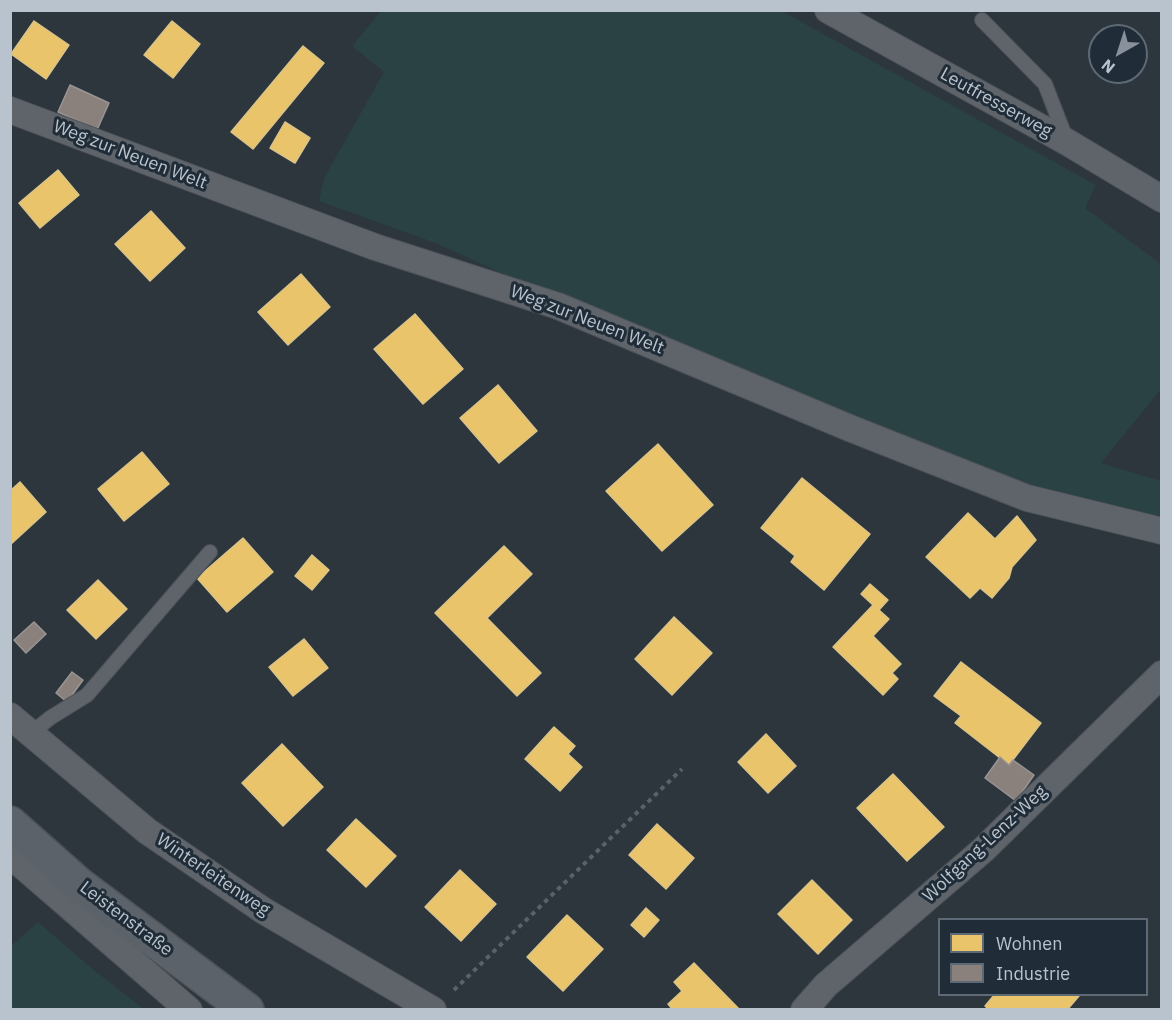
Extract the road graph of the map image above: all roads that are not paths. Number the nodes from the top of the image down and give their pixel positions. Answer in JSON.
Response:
{"nodes":[{"id":1,"x":828,"y":10,"type":"edge"},
{"id":2,"x":982,"y":20,"type":"dead end"},
{"id":3,"x":10,"y":110,"type":"edge"},
{"id":4,"x":1067,"y":142,"type":"junction"},
{"id":5,"x":1161,"y":199,"type":"edge"},
{"id":6,"x":1161,"y":531,"type":"edge"},
{"id":7,"x":210,"y":552,"type":"dead end"},
{"id":8,"x":1161,"y":674,"type":"edge"},
{"id":9,"x":10,"y":716,"type":"edge"},
{"id":10,"x":30,"y":734,"type":"junction"},
{"id":11,"x":10,"y":823,"type":"edge"},
{"id":12,"x":10,"y":855,"type":"edge"},
{"id":13,"x":442,"y":1001,"type":"edge"},
{"id":14,"x":189,"y":1010,"type":"edge"},
{"id":15,"x":247,"y":1010,"type":"edge"},
{"id":16,"x":804,"y":1010,"type":"edge"}],
"edges":[{"from":1,"to":4,"type":"street","name":"Leutfresserweg"},
{"from":2,"to":4,"type":"lane"},
{"from":3,"to":6,"type":"street","name":"Weg zur Neuen Welt"},
{"from":4,"to":5,"type":"street","name":"Leutfresserweg"},
{"from":7,"to":10,"type":"lane"},
{"from":8,"to":16,"type":"street","name":"Wolfgang-Lenz-Weg"},
{"from":9,"to":10,"type":"street","name":"Winterleitenweg"},
{"from":10,"to":13,"type":"street","name":"Winterleitenweg"},
{"from":11,"to":15,"type":"main road","name":"Leistenstraße"},
{"from":12,"to":14,"type":"street","name":"Leistenstraße"}]}
